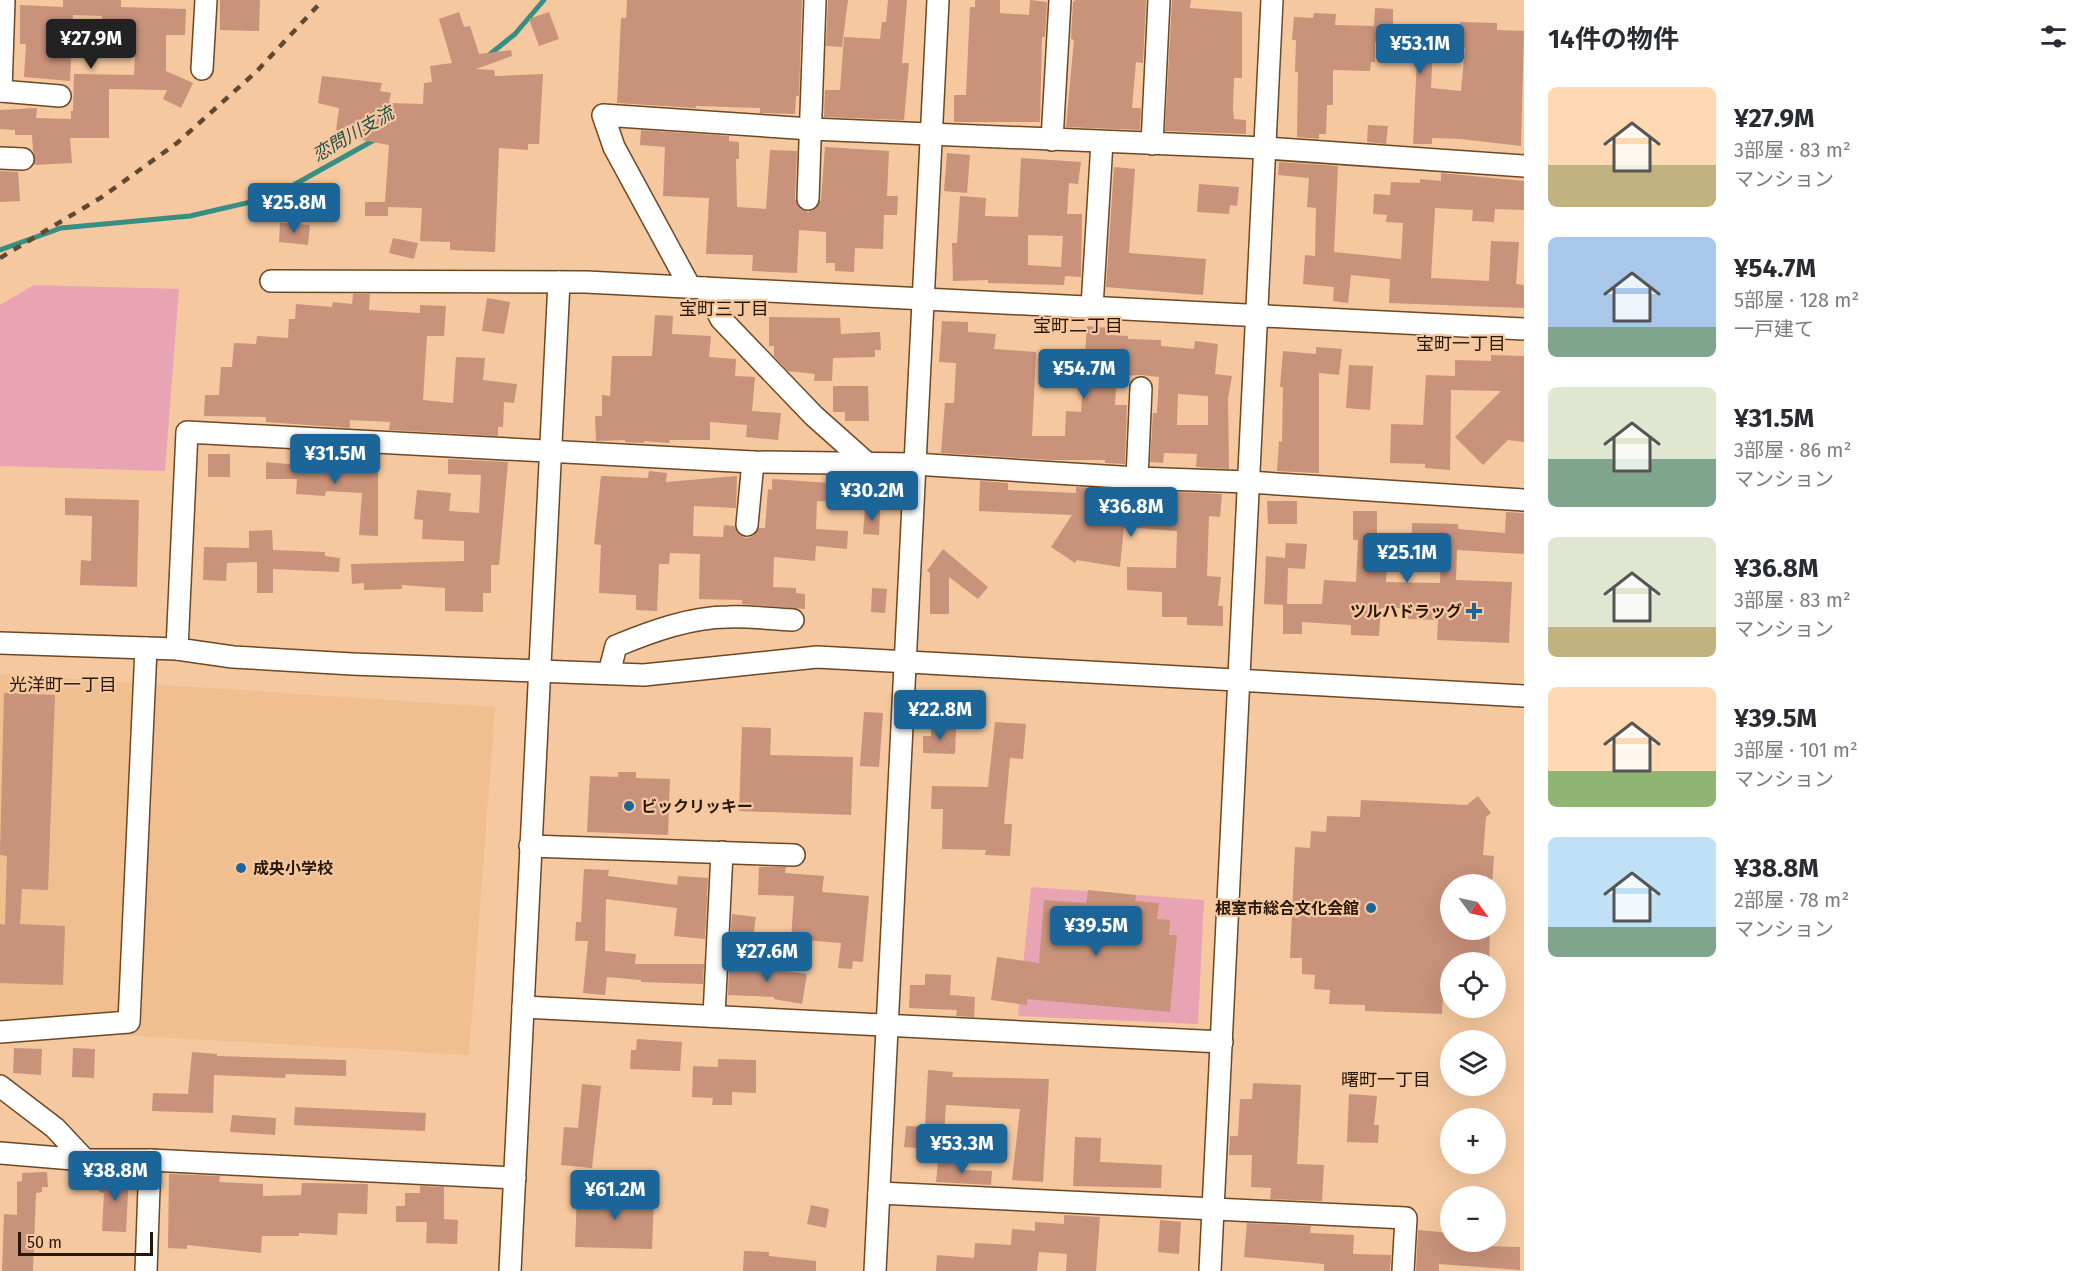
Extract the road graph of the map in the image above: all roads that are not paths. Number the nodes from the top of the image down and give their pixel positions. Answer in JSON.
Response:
{"nodes":[{"id":1,"x":4,"y":0,"type":"edge"},
{"id":2,"x":206,"y":0,"type":"edge"},
{"id":3,"x":814,"y":0,"type":"edge"},
{"id":4,"x":938,"y":0,"type":"edge"},
{"id":5,"x":1060,"y":0,"type":"edge"},
{"id":6,"x":1159,"y":0,"type":"edge"},
{"id":7,"x":1272,"y":0,"type":"edge"},
{"id":8,"x":202,"y":69,"type":"dead end"},
{"id":9,"x":0,"y":92,"type":"edge"},
{"id":10,"x":60,"y":96,"type":"dead end"},
{"id":11,"x":811,"y":129,"type":"junction"},
{"id":12,"x":931,"y":132,"type":"junction"},
{"id":13,"x":1052,"y":140,"type":"junction"},
{"id":14,"x":1102,"y":142,"type":"junction"},
{"id":15,"x":1152,"y":144,"type":"junction"},
{"id":16,"x":1265,"y":148,"type":"junction"},
{"id":17,"x":0,"y":158,"type":"edge"},
{"id":18,"x":23,"y":159,"type":"dead end"},
{"id":19,"x":1524,"y":166,"type":"edge"},
{"id":20,"x":808,"y":199,"type":"dead end"},
{"id":21,"x":271,"y":281,"type":"dead end"},
{"id":22,"x":559,"y":282,"type":"junction"},
{"id":23,"x":697,"y":288,"type":"junction"},
{"id":24,"x":922,"y":298,"type":"junction"},
{"id":25,"x":1092,"y":307,"type":"junction"},
{"id":26,"x":1257,"y":315,"type":"junction"},
{"id":27,"x":1524,"y":329,"type":"edge"},
{"id":28,"x":1142,"y":388,"type":"dead end"},
{"id":29,"x":550,"y":450,"type":"junction"},
{"id":30,"x":753,"y":462,"type":"junction"},
{"id":31,"x":868,"y":464,"type":"junction"},
{"id":32,"x":914,"y":464,"type":"junction"},
{"id":33,"x":1137,"y":478,"type":"junction"},
{"id":34,"x":1248,"y":482,"type":"junction"},
{"id":35,"x":1524,"y":500,"type":"edge"},
{"id":36,"x":747,"y":525,"type":"dead end"},
{"id":37,"x":793,"y":620,"type":"dead end"},
{"id":38,"x":0,"y":643,"type":"edge"},
{"id":39,"x":146,"y":648,"type":"junction"},
{"id":40,"x":177,"y":649,"type":"junction"},
{"id":41,"x":904,"y":663,"type":"junction"},
{"id":42,"x":540,"y":671,"type":"junction"},
{"id":43,"x":609,"y":673,"type":"junction"},
{"id":44,"x":1237,"y":678,"type":"junction"},
{"id":45,"x":1524,"y":696,"type":"edge"},
{"id":46,"x":530,"y":846,"type":"junction"},
{"id":47,"x":722,"y":852,"type":"junction"},
{"id":48,"x":795,"y":855,"type":"dead end"},
{"id":49,"x":523,"y":1007,"type":"junction"},
{"id":50,"x":714,"y":1016,"type":"junction"},
{"id":51,"x":888,"y":1024,"type":"junction"},
{"id":52,"x":0,"y":1032,"type":"edge"},
{"id":53,"x":1222,"y":1042,"type":"junction"},
{"id":54,"x":0,"y":1086,"type":"edge"},
{"id":55,"x":0,"y":1154,"type":"edge"},
{"id":56,"x":86,"y":1160,"type":"junction"},
{"id":57,"x":150,"y":1160,"type":"junction"},
{"id":58,"x":515,"y":1179,"type":"junction"},
{"id":59,"x":879,"y":1193,"type":"junction"},
{"id":60,"x":1214,"y":1208,"type":"junction"},
{"id":61,"x":146,"y":1271,"type":"edge"},
{"id":62,"x":510,"y":1271,"type":"edge"},
{"id":63,"x":875,"y":1271,"type":"edge"},
{"id":64,"x":1210,"y":1271,"type":"edge"},
{"id":65,"x":1403,"y":1271,"type":"edge"}],
"edges":[{"from":1,"to":9,"type":"street"},
{"from":2,"to":8,"type":"street"},
{"from":3,"to":11,"type":"street"},
{"from":4,"to":12,"type":"street"},
{"from":5,"to":13,"type":"street"},
{"from":6,"to":15,"type":"street"},
{"from":7,"to":16,"type":"street"},
{"from":9,"to":10,"type":"street"},
{"from":11,"to":12,"type":"street"},
{"from":11,"to":20,"type":"street"},
{"from":11,"to":23,"type":"street"},
{"from":12,"to":13,"type":"street"},
{"from":12,"to":24,"type":"street"},
{"from":13,"to":14,"type":"street"},
{"from":14,"to":15,"type":"street"},
{"from":14,"to":25,"type":"street"},
{"from":15,"to":16,"type":"street"},
{"from":16,"to":19,"type":"street"},
{"from":16,"to":26,"type":"street"},
{"from":17,"to":18,"type":"street"},
{"from":21,"to":22,"type":"street"},
{"from":22,"to":23,"type":"street"},
{"from":22,"to":29,"type":"street"},
{"from":23,"to":24,"type":"street"},
{"from":23,"to":31,"type":"street"},
{"from":24,"to":25,"type":"street"},
{"from":24,"to":32,"type":"street"},
{"from":25,"to":26,"type":"street"},
{"from":26,"to":27,"type":"street"},
{"from":26,"to":34,"type":"street"},
{"from":28,"to":33,"type":"street"},
{"from":29,"to":30,"type":"street"},
{"from":29,"to":40,"type":"street"},
{"from":29,"to":42,"type":"street"},
{"from":30,"to":31,"type":"street"},
{"from":30,"to":36,"type":"street"},
{"from":31,"to":32,"type":"street"},
{"from":32,"to":33,"type":"street"},
{"from":32,"to":41,"type":"street"},
{"from":33,"to":34,"type":"street"},
{"from":34,"to":35,"type":"street"},
{"from":34,"to":44,"type":"street"},
{"from":37,"to":43,"type":"street"},
{"from":38,"to":39,"type":"street"},
{"from":39,"to":40,"type":"street"},
{"from":39,"to":52,"type":"street"},
{"from":40,"to":42,"type":"street"},
{"from":41,"to":43,"type":"street"},
{"from":41,"to":44,"type":"street"},
{"from":41,"to":51,"type":"street"},
{"from":42,"to":43,"type":"street"},
{"from":42,"to":46,"type":"street"},
{"from":44,"to":45,"type":"street"},
{"from":44,"to":53,"type":"street"},
{"from":46,"to":47,"type":"street"},
{"from":46,"to":49,"type":"street"},
{"from":47,"to":48,"type":"street"},
{"from":47,"to":50,"type":"street"},
{"from":49,"to":50,"type":"street"},
{"from":49,"to":58,"type":"street"},
{"from":50,"to":51,"type":"street"},
{"from":51,"to":53,"type":"street"},
{"from":51,"to":59,"type":"street"},
{"from":53,"to":60,"type":"street"},
{"from":54,"to":56,"type":"street"},
{"from":55,"to":56,"type":"street"},
{"from":56,"to":57,"type":"street"},
{"from":57,"to":58,"type":"street"},
{"from":57,"to":61,"type":"street"},
{"from":58,"to":62,"type":"street"},
{"from":59,"to":60,"type":"street"},
{"from":59,"to":63,"type":"street"},
{"from":60,"to":64,"type":"street"},
{"from":60,"to":65,"type":"street"}]}
